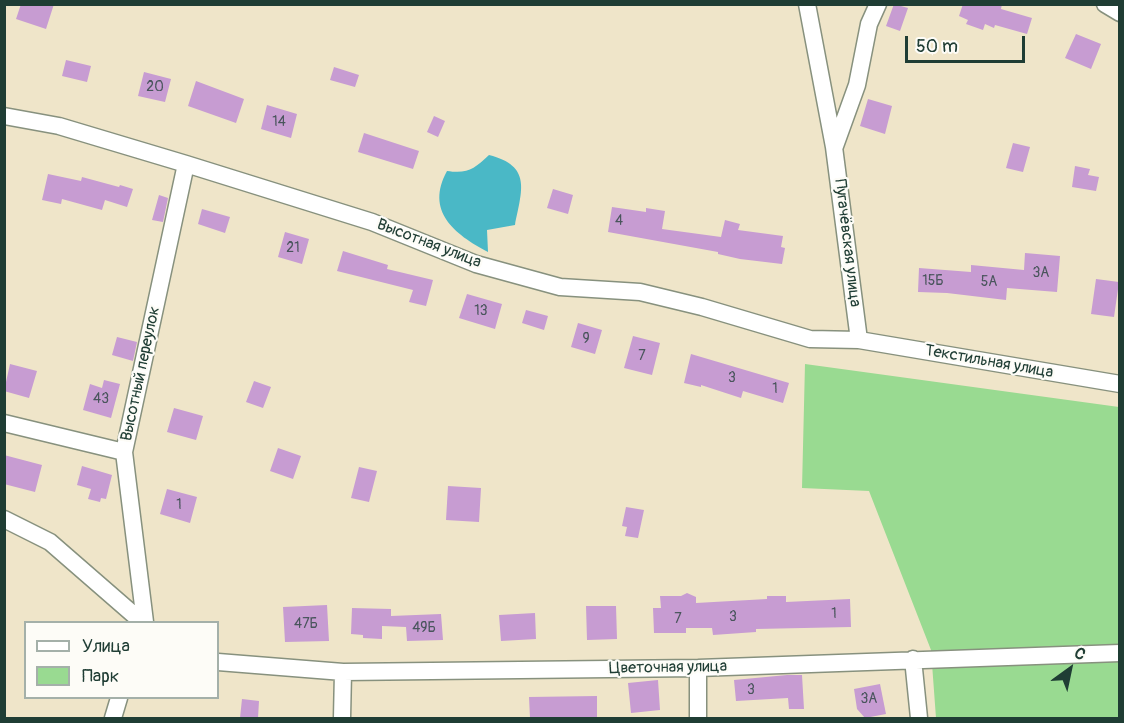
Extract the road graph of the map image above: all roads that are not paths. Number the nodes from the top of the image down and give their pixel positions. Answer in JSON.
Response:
{"nodes":[{"id":1,"x":807,"y":4,"type":"edge"},
{"id":2,"x":878,"y":4,"type":"edge"},
{"id":3,"x":1106,"y":4,"type":"edge"},
{"id":4,"x":1119,"y":13,"type":"edge"},
{"id":5,"x":4,"y":116,"type":"edge"},
{"id":6,"x":834,"y":147,"type":"junction"},
{"id":7,"x":186,"y":164,"type":"junction"},
{"id":8,"x":859,"y":340,"type":"junction"},
{"id":9,"x":1119,"y":384,"type":"edge"},
{"id":10,"x":4,"y":423,"type":"edge"},
{"id":11,"x":124,"y":452,"type":"junction"},
{"id":12,"x":4,"y":519,"type":"edge"},
{"id":13,"x":142,"y":621,"type":"edge"},
{"id":14,"x":143,"y":621,"type":"edge"},
{"id":15,"x":1119,"y":653,"type":"edge"},
{"id":16,"x":913,"y":659,"type":"junction"},
{"id":17,"x":219,"y":662,"type":"edge"},
{"id":18,"x":698,"y":668,"type":"junction"},
{"id":19,"x":343,"y":672,"type":"junction"},
{"id":20,"x":119,"y":699,"type":"edge"},
{"id":21,"x":113,"y":718,"type":"edge"},
{"id":22,"x":342,"y":718,"type":"edge"},
{"id":23,"x":698,"y":718,"type":"edge"},
{"id":24,"x":919,"y":718,"type":"edge"}],
"edges":[{"from":1,"to":6,"type":"street","name":"Пугачёвская улица"},
{"from":2,"to":6,"type":"street","name":"Пугачёвская улица"},
{"from":3,"to":4,"type":"street"},
{"from":5,"to":7,"type":"street","name":"Высотная улица"},
{"from":6,"to":8,"type":"street","name":"Пугачёвская улица"},
{"from":7,"to":8,"type":"street","name":"Высотная улица"},
{"from":7,"to":11,"type":"street","name":"Высотный переулок"},
{"from":8,"to":9,"type":"street","name":"Текстильная улица"},
{"from":10,"to":11,"type":"street"},
{"from":11,"to":14,"type":"street","name":"Высотный переулок"},
{"from":12,"to":13,"type":"street"},
{"from":15,"to":16,"type":"street","name":"Цветочная улица"},
{"from":16,"to":18,"type":"street","name":"Цветочная улица"},
{"from":16,"to":24,"type":"street"},
{"from":17,"to":19,"type":"street","name":"Цветочная улица"},
{"from":18,"to":19,"type":"street","name":"Цветочная улица"},
{"from":18,"to":23,"type":"street"},
{"from":19,"to":22,"type":"street"},
{"from":20,"to":21,"type":"street"}]}
